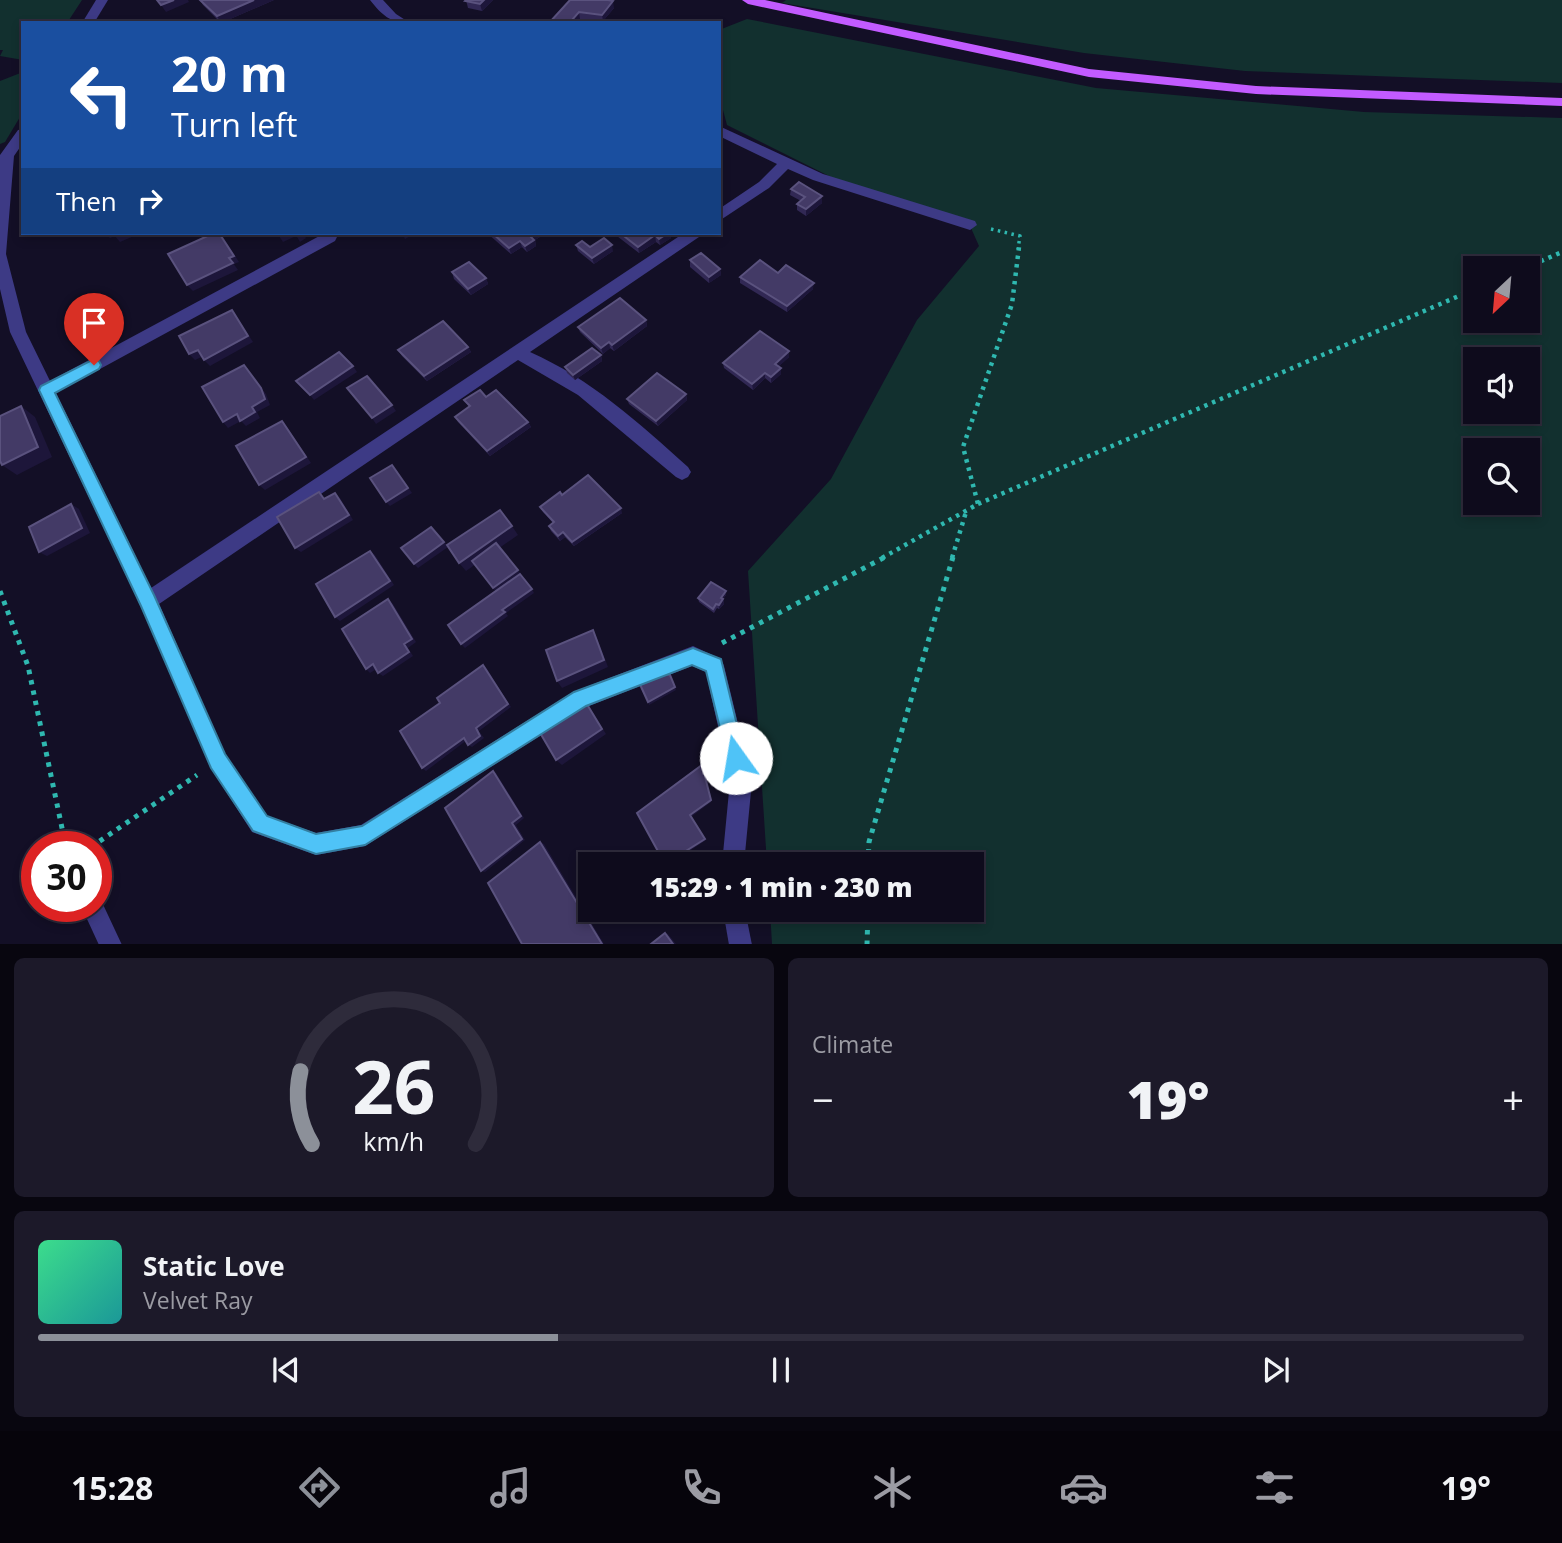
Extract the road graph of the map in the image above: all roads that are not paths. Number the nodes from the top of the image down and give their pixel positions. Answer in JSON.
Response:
{"nodes":[{"id":1,"x":102,"y":0,"type":"edge"},
{"id":2,"x":376,"y":0,"type":"edge"},
{"id":3,"x":752,"y":0,"type":"edge"},
{"id":4,"x":89,"y":21,"type":"edge"},
{"id":5,"x":400,"y":21,"type":"edge"},
{"id":6,"x":1562,"y":102,"type":"edge"},
{"id":7,"x":721,"y":131,"type":"edge"},
{"id":8,"x":21,"y":136,"type":"edge"},
{"id":9,"x":4,"y":161,"type":"edge"},
{"id":10,"x":786,"y":163,"type":"junction"},
{"id":11,"x":721,"y":215,"type":"edge"},
{"id":12,"x":970,"y":225,"type":"road end"},
{"id":13,"x":691,"y":235,"type":"edge"},
{"id":14,"x":330,"y":237,"type":"dead end"},
{"id":15,"x":0,"y":254,"type":"edge"},
{"id":16,"x":517,"y":353,"type":"junction"},
{"id":17,"x":47,"y":390,"type":"junction"},
{"id":18,"x":682,"y":472,"type":"dead end"},
{"id":19,"x":148,"y":601,"type":"junction"},
{"id":20,"x":734,"y":852,"type":"edge"},
{"id":21,"x":100,"y":922,"type":"edge"},
{"id":22,"x":736,"y":922,"type":"edge"},
{"id":23,"x":111,"y":944,"type":"edge"},
{"id":24,"x":741,"y":944,"type":"edge"}],
"edges":[{"from":1,"to":4,"type":"street"},
{"from":2,"to":5,"type":"street"},
{"from":3,"to":6,"type":"main road"},
{"from":7,"to":10,"type":"street"},
{"from":8,"to":9,"type":"street"},
{"from":9,"to":15,"type":"street"},
{"from":10,"to":11,"type":"street"},
{"from":10,"to":12,"type":"street"},
{"from":13,"to":16,"type":"street"},
{"from":14,"to":17,"type":"street"},
{"from":15,"to":17,"type":"street"},
{"from":16,"to":18,"type":"street"},
{"from":16,"to":19,"type":"street"},
{"from":17,"to":19,"type":"street"},
{"from":19,"to":20,"type":"street"},
{"from":21,"to":23,"type":"street"},
{"from":22,"to":24,"type":"street"}]}
